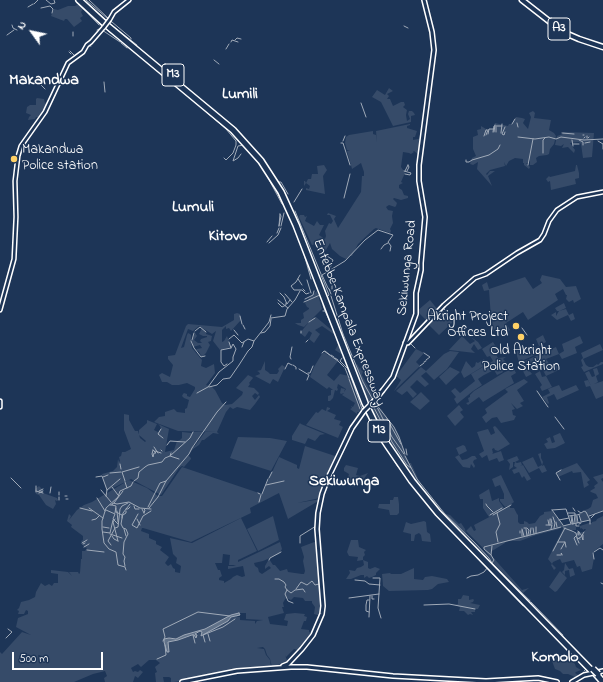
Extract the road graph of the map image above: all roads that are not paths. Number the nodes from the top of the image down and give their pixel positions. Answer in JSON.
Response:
{"nodes":[{"id":1,"x":81,"y":0,"type":"edge"},
{"id":2,"x":129,"y":0,"type":"edge"},
{"id":3,"x":424,"y":0,"type":"edge"},
{"id":4,"x":522,"y":0,"type":"edge"},
{"id":5,"x":107,"y":23,"type":"junction"},
{"id":6,"x":603,"y":47,"type":"edge"},
{"id":7,"x":603,"y":192,"type":"edge"},
{"id":8,"x":0,"y":310,"type":"edge"},
{"id":9,"x":406,"y":343,"type":"junction"},
{"id":10,"x":0,"y":401,"type":"edge"},
{"id":11,"x":0,"y":407,"type":"edge"},
{"id":12,"x":288,"y":664,"type":"junction"},
{"id":13,"x":281,"y":667,"type":"junction"},
{"id":14,"x":290,"y":667,"type":"junction"},
{"id":15,"x":592,"y":670,"type":"junction"},
{"id":16,"x":599,"y":673,"type":"edge"},
{"id":17,"x":603,"y":680,"type":"edge"},
{"id":18,"x":182,"y":682,"type":"edge"},
{"id":19,"x":557,"y":682,"type":"edge"},
{"id":20,"x":572,"y":682,"type":"edge"}],
"edges":[{"from":1,"to":5,"type":"highway","number":"M3"},
{"from":1,"to":15,"type":"highway","name":"Entebbe-Kampala Expressway","number":"M3"},
{"from":2,"to":5,"type":"street"},
{"from":3,"to":9,"type":"main road","name":"Sekiwunga Road"},
{"from":4,"to":6,"type":"main road","number":"A3"},
{"from":5,"to":8,"type":"street"},
{"from":5,"to":15,"type":"highway","name":"Entebbe-Kampala Expressway","number":"M3"},
{"from":7,"to":9,"type":"street"},
{"from":9,"to":12,"type":"main road","name":"Sekiwunga Road","bridge":true},
{"from":10,"to":11,"type":"street"},
{"from":12,"to":13,"type":"main road","name":"Sekiwunga Road"},
{"from":12,"to":14,"type":"main road"},
{"from":13,"to":14,"type":"main road"},
{"from":13,"to":18,"type":"main road"},
{"from":14,"to":19,"type":"main road"},
{"from":15,"to":16,"type":"highway","name":"Entebbe-Kampala Expressway","number":"M3","bridge":true},
{"from":16,"to":17,"type":"highway","name":"Entebbe-Kampala Expressway","number":"M3"},
{"from":16,"to":20,"type":"main road"}]}
